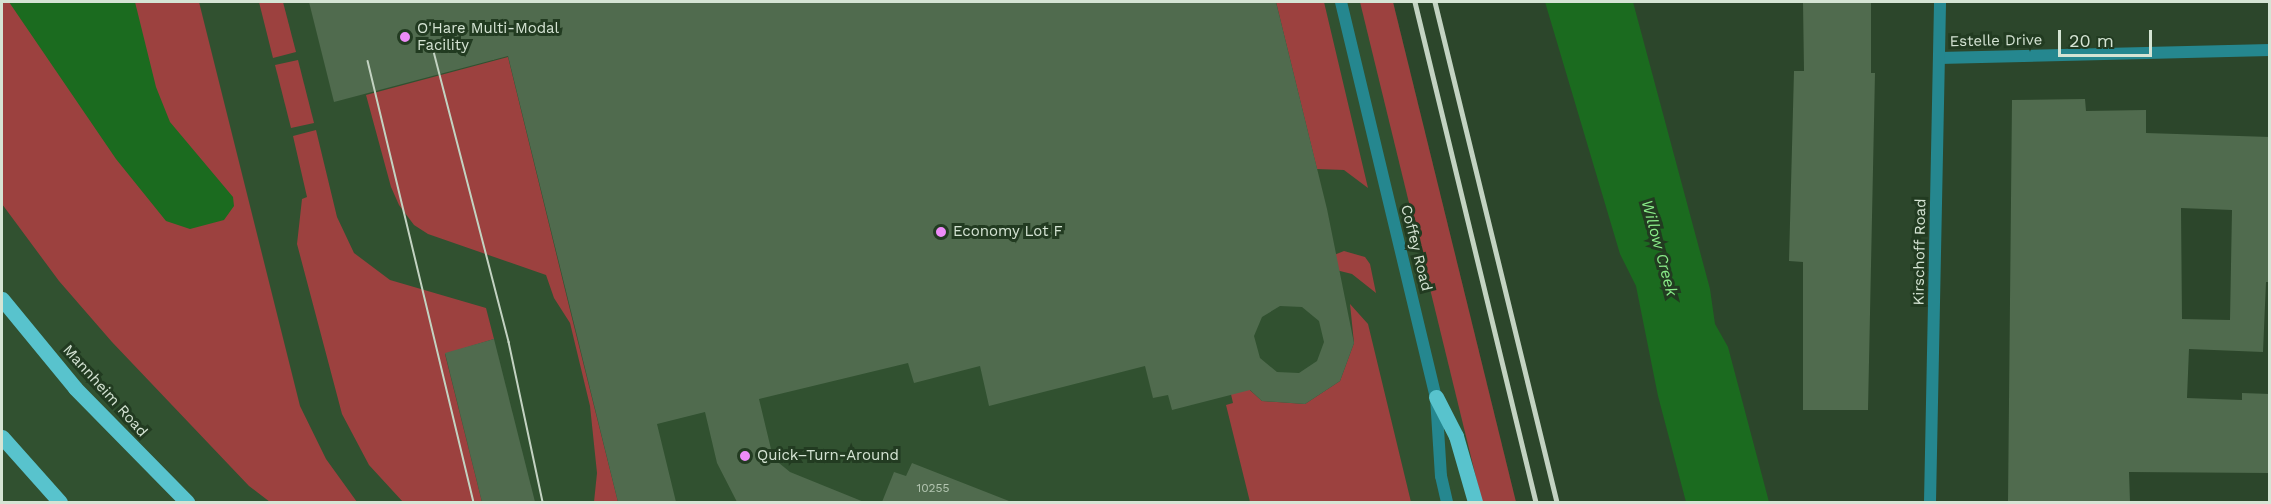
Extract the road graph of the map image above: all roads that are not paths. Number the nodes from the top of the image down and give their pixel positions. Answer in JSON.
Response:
{"nodes":[{"id":1,"x":1341,"y":2,"type":"edge"},
{"id":2,"x":1940,"y":2,"type":"edge"},
{"id":3,"x":2270,"y":50,"type":"edge"},
{"id":4,"x":1939,"y":58,"type":"junction"},
{"id":5,"x":2,"y":299,"type":"edge"},
{"id":6,"x":1436,"y":397,"type":"junction"},
{"id":7,"x":2,"y":437,"type":"edge"},
{"id":8,"x":60,"y":502,"type":"edge"},
{"id":9,"x":187,"y":502,"type":"edge"},
{"id":10,"x":1447,"y":502,"type":"edge"},
{"id":11,"x":1475,"y":502,"type":"edge"},
{"id":12,"x":1930,"y":502,"type":"edge"}],
"edges":[{"from":1,"to":6,"type":"street","name":"Coffey Road"},
{"from":2,"to":4,"type":"street","name":"Kirschoff Road"},
{"from":3,"to":4,"type":"street","name":"Estelle Drive"},
{"from":4,"to":12,"type":"street","name":"Kirschoff Road"},
{"from":5,"to":9,"type":"main road","name":"Mannheim Road"},
{"from":6,"to":10,"type":"street","name":"Coffey Road"},
{"from":6,"to":11,"type":"main road"},
{"from":7,"to":8,"type":"main road"}]}
